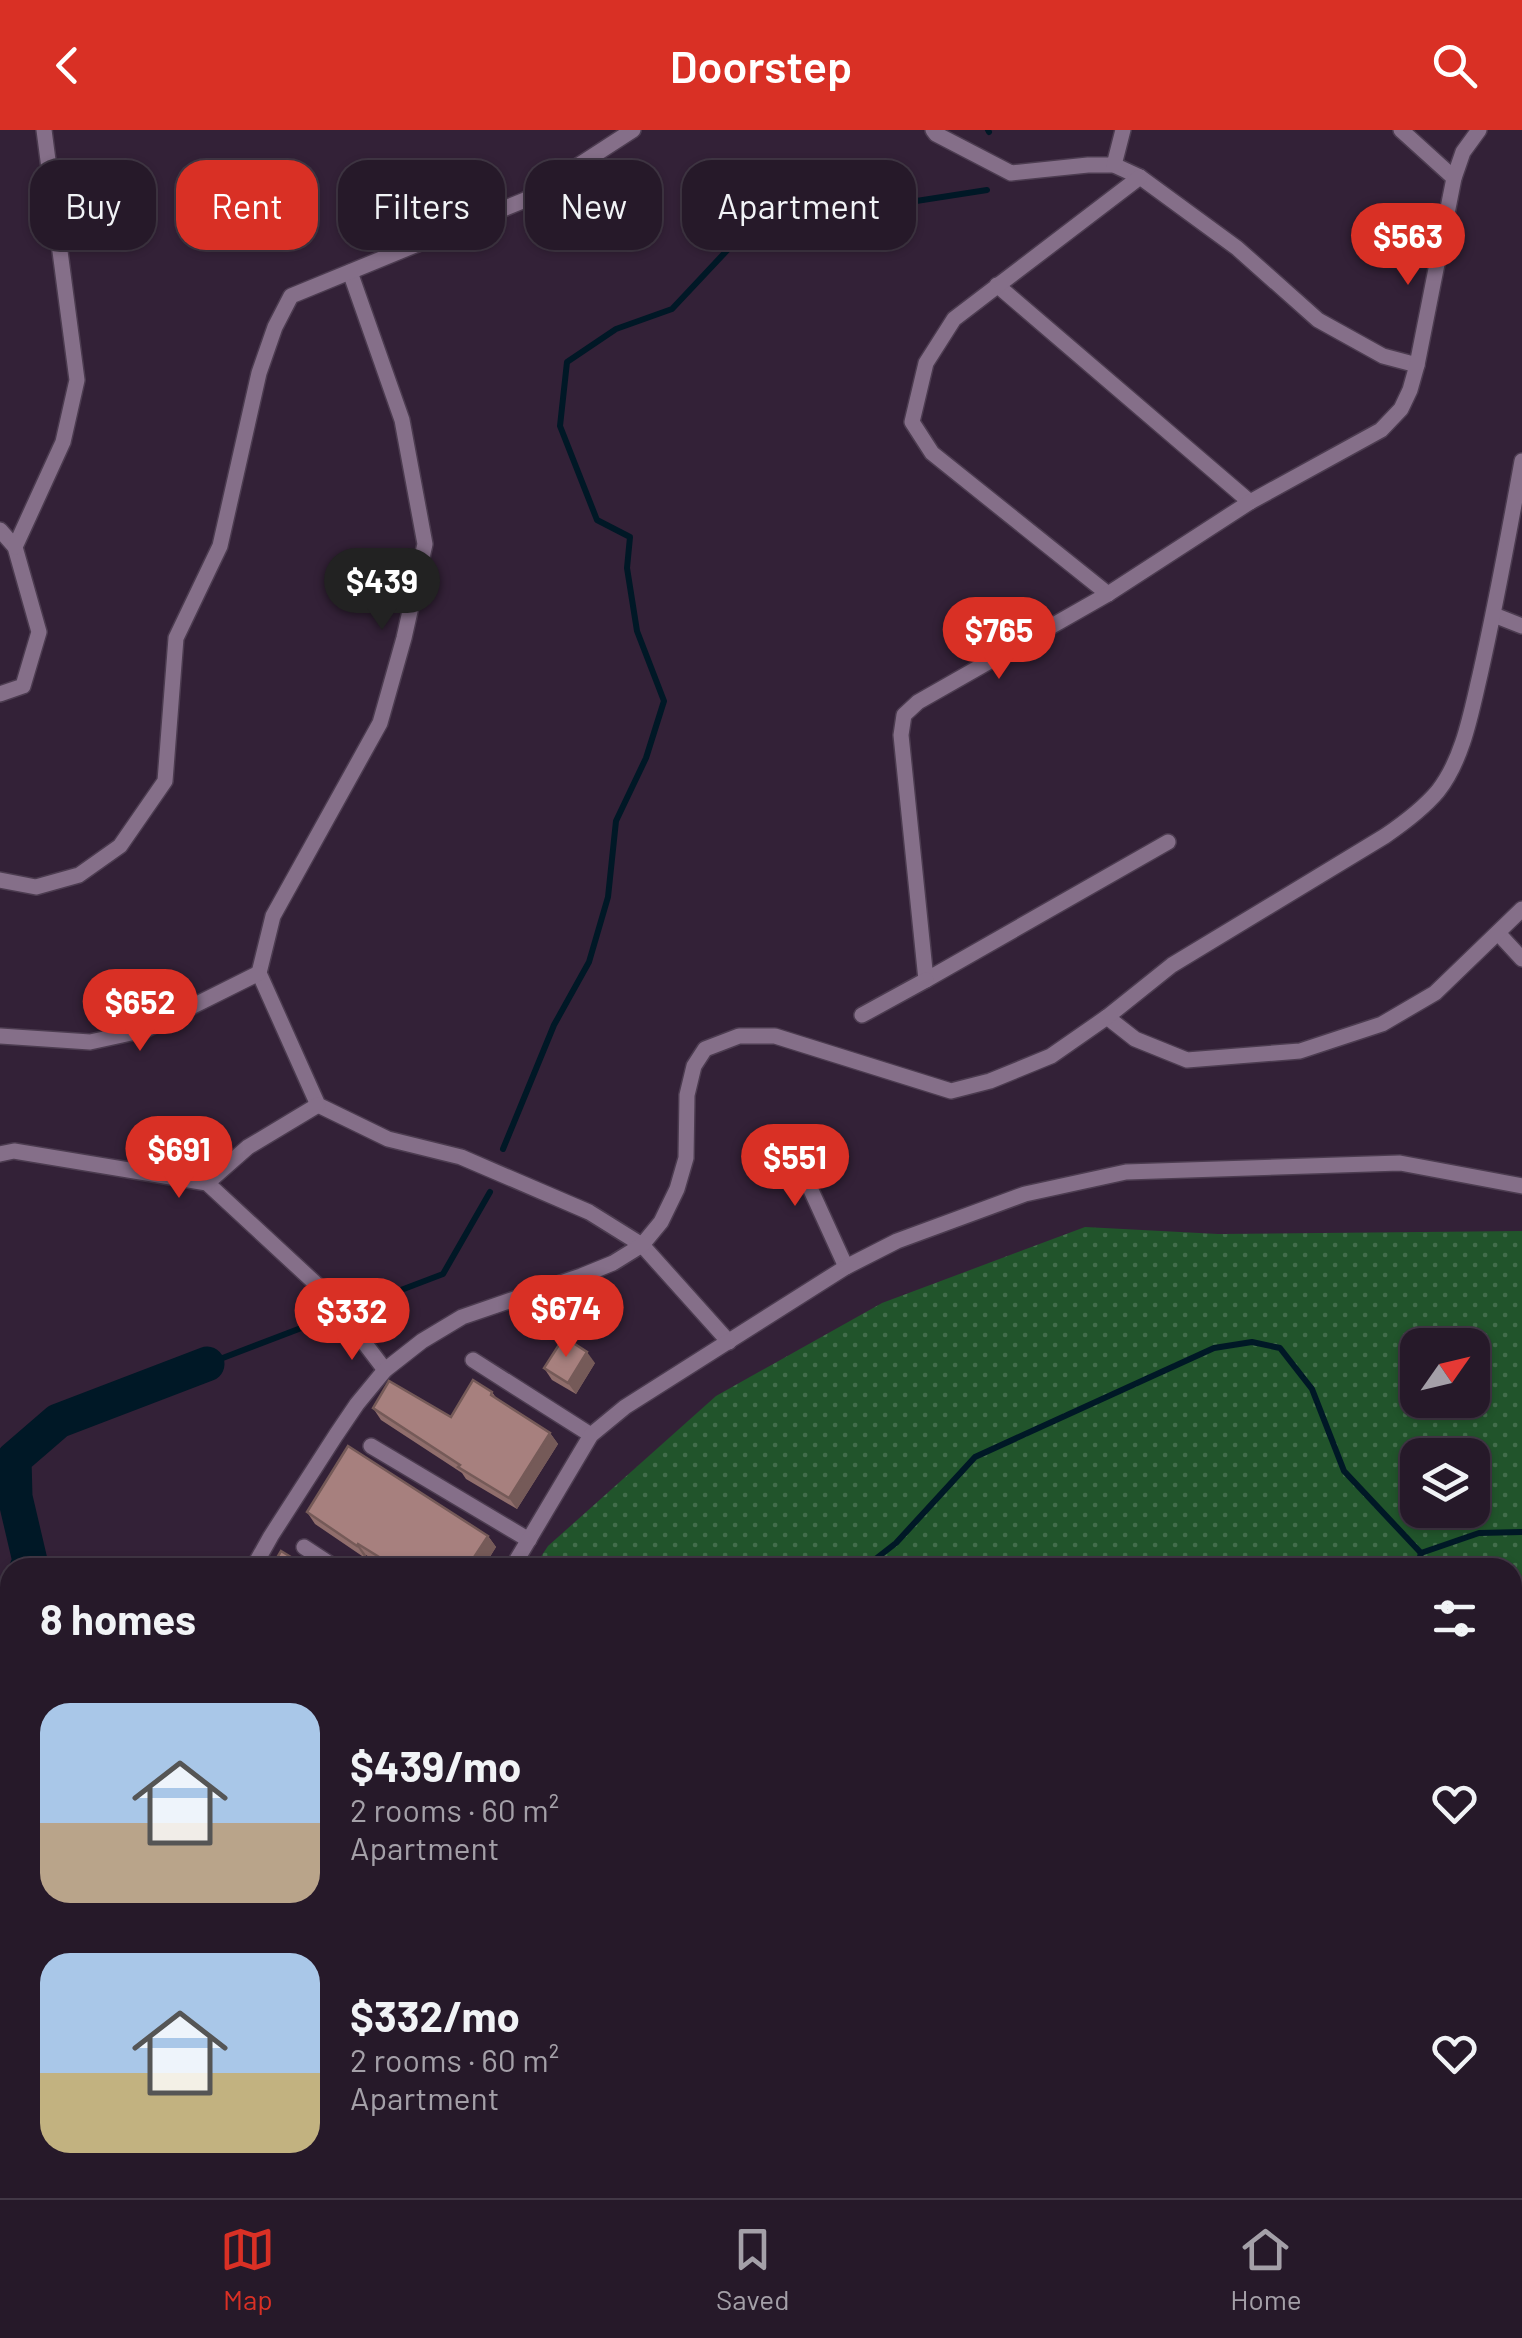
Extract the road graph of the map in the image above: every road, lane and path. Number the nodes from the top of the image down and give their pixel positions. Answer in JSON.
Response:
{"nodes":[{"id":1,"x":44,"y":130,"type":"edge"},
{"id":2,"x":633,"y":130,"type":"edge"},
{"id":3,"x":933,"y":130,"type":"edge"},
{"id":4,"x":1123,"y":130,"type":"edge"},
{"id":5,"x":1402,"y":130,"type":"edge"},
{"id":6,"x":1479,"y":130,"type":"edge"},
{"id":7,"x":1114,"y":165,"type":"junction"},
{"id":8,"x":1140,"y":178,"type":"junction"},
{"id":9,"x":1454,"y":178,"type":"junction"},
{"id":10,"x":350,"y":272,"type":"junction"},
{"id":11,"x":997,"y":285,"type":"junction"},
{"id":12,"x":1416,"y":366,"type":"junction"},
{"id":13,"x":1522,"y":461,"type":"edge"},
{"id":14,"x":1250,"y":502,"type":"junction"},
{"id":15,"x":0,"y":530,"type":"edge"},
{"id":16,"x":16,"y":547,"type":"junction"},
{"id":17,"x":1108,"y":594,"type":"junction"},
{"id":18,"x":1494,"y":615,"type":"junction"},
{"id":19,"x":1522,"y":626,"type":"edge"},
{"id":20,"x":0,"y":694,"type":"edge"},
{"id":21,"x":1168,"y":842,"type":"dead end"},
{"id":22,"x":0,"y":880,"type":"edge"},
{"id":23,"x":1522,"y":910,"type":"edge"},
{"id":24,"x":1498,"y":933,"type":"junction"},
{"id":25,"x":1522,"y":958,"type":"edge"},
{"id":26,"x":259,"y":973,"type":"junction"},
{"id":27,"x":926,"y":980,"type":"junction"},
{"id":28,"x":862,"y":1014,"type":"dead end"},
{"id":29,"x":1107,"y":1017,"type":"junction"},
{"id":30,"x":0,"y":1036,"type":"edge"},
{"id":31,"x":318,"y":1105,"type":"junction"},
{"id":32,"x":784,"y":1133,"type":"dead end"},
{"id":33,"x":0,"y":1154,"type":"edge"},
{"id":34,"x":208,"y":1182,"type":"junction"},
{"id":35,"x":1522,"y":1186,"type":"edge"},
{"id":36,"x":642,"y":1244,"type":"junction"},
{"id":37,"x":846,"y":1267,"type":"junction"},
{"id":38,"x":729,"y":1342,"type":"junction"},
{"id":39,"x":473,"y":1360,"type":"dead end"},
{"id":40,"x":385,"y":1370,"type":"junction"},
{"id":41,"x":591,"y":1436,"type":"junction"},
{"id":42,"x":371,"y":1446,"type":"dead end"},
{"id":43,"x":528,"y":1540,"type":"junction"},
{"id":44,"x":304,"y":1548,"type":"dead end"},
{"id":45,"x":259,"y":1558,"type":"edge"},
{"id":46,"x":320,"y":1558,"type":"edge"},
{"id":47,"x":518,"y":1558,"type":"edge"}],
"edges":[{"from":1,"to":16,"type":"street"},
{"from":2,"to":10,"type":"street"},
{"from":3,"to":7,"type":"street"},
{"from":4,"to":7,"type":"street"},
{"from":5,"to":9,"type":"street"},
{"from":6,"to":9,"type":"street"},
{"from":7,"to":8,"type":"street"},
{"from":8,"to":11,"type":"street"},
{"from":8,"to":12,"type":"street"},
{"from":9,"to":12,"type":"street"},
{"from":10,"to":22,"type":"street"},
{"from":10,"to":26,"type":"street"},
{"from":11,"to":14,"type":"street"},
{"from":11,"to":17,"type":"street"},
{"from":12,"to":14,"type":"street"},
{"from":13,"to":18,"type":"street"},
{"from":14,"to":17,"type":"street"},
{"from":15,"to":16,"type":"street"},
{"from":16,"to":20,"type":"street"},
{"from":17,"to":27,"type":"street"},
{"from":18,"to":19,"type":"street"},
{"from":18,"to":29,"type":"street"},
{"from":21,"to":27,"type":"street"},
{"from":23,"to":24,"type":"street"},
{"from":24,"to":25,"type":"street"},
{"from":24,"to":29,"type":"street"},
{"from":26,"to":30,"type":"street"},
{"from":26,"to":31,"type":"street"},
{"from":27,"to":28,"type":"street"},
{"from":29,"to":36,"type":"street"},
{"from":31,"to":34,"type":"street"},
{"from":31,"to":36,"type":"street"},
{"from":32,"to":37,"type":"street"},
{"from":33,"to":34,"type":"street"},
{"from":34,"to":40,"type":"street"},
{"from":35,"to":37,"type":"street"},
{"from":36,"to":38,"type":"street"},
{"from":36,"to":40,"type":"street"},
{"from":37,"to":38,"type":"street"},
{"from":38,"to":41,"type":"street"},
{"from":39,"to":41,"type":"street"},
{"from":40,"to":45,"type":"street"},
{"from":41,"to":43,"type":"street"},
{"from":42,"to":43,"type":"street"},
{"from":43,"to":47,"type":"street"},
{"from":44,"to":46,"type":"street"}]}
